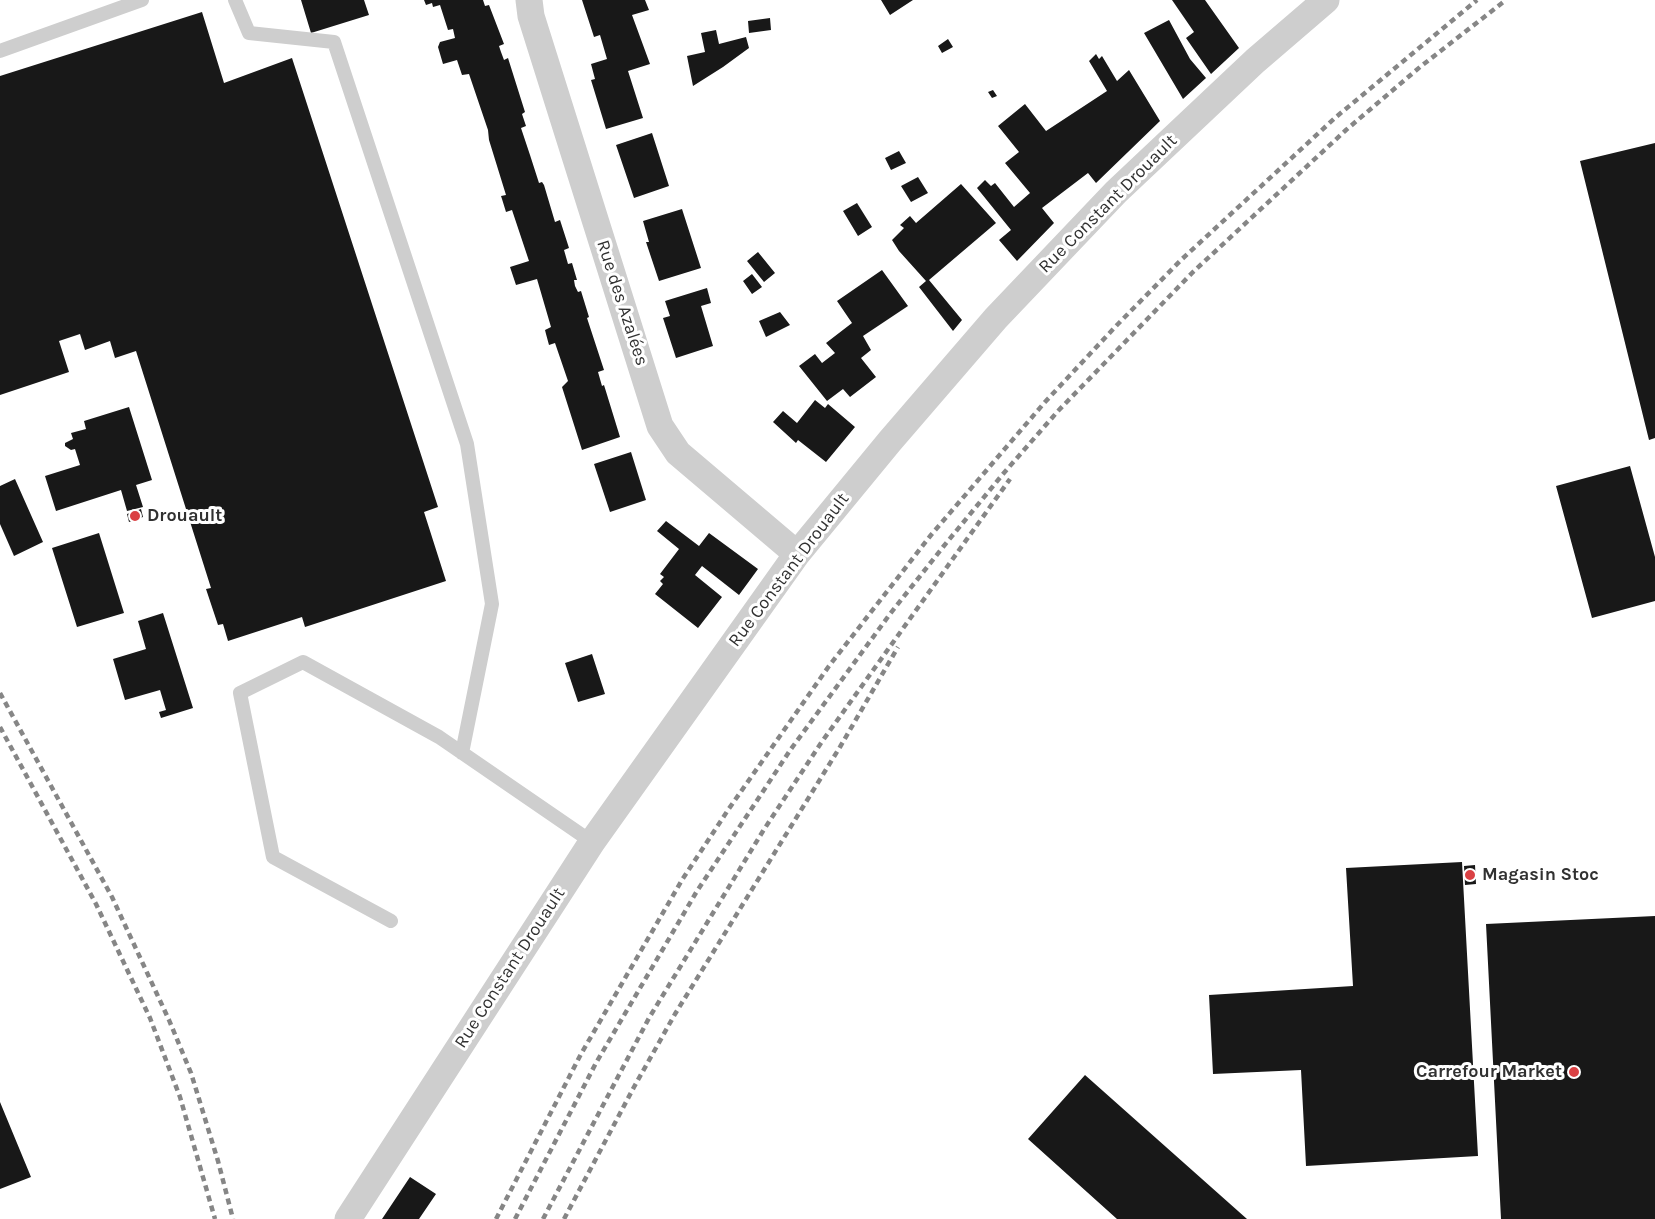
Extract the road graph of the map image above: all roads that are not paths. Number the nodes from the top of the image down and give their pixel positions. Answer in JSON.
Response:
{"nodes":[{"id":1,"x":142,"y":0,"type":"edge"},
{"id":2,"x":235,"y":0,"type":"edge"},
{"id":3,"x":529,"y":0,"type":"edge"},
{"id":4,"x":1326,"y":0,"type":"edge"},
{"id":5,"x":0,"y":51,"type":"edge"},
{"id":6,"x":797,"y":554,"type":"junction"},
{"id":7,"x":462,"y":753,"type":"junction"},
{"id":8,"x":592,"y":842,"type":"junction"},
{"id":9,"x":391,"y":921,"type":"dead end"},
{"id":10,"x":348,"y":1219,"type":"edge"}],
"edges":[{"from":1,"to":5,"type":"lane"},
{"from":2,"to":7,"type":"lane"},
{"from":3,"to":6,"type":"street","name":"Rue des Azalées"},
{"from":4,"to":6,"type":"street","name":"Rue Constant Drouault"},
{"from":6,"to":8,"type":"street","name":"Rue Constant Drouault"},
{"from":7,"to":8,"type":"lane"},
{"from":7,"to":9,"type":"lane"},
{"from":8,"to":10,"type":"street","name":"Rue Constant Drouault"}]}
